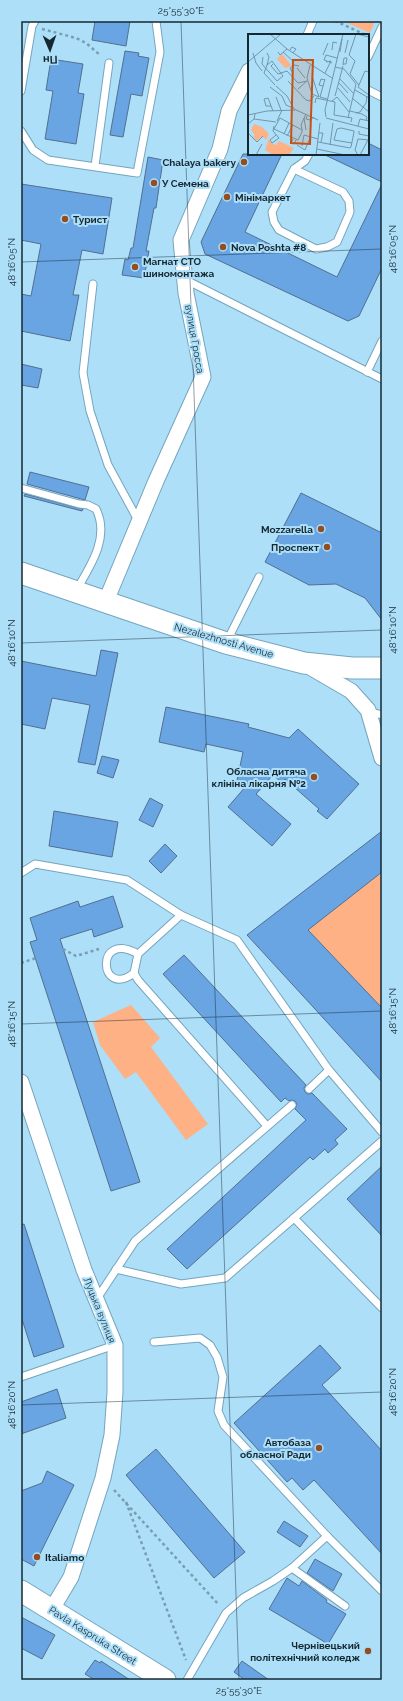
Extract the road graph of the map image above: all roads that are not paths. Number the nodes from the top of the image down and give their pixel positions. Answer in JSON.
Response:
{"nodes":[{"id":1,"x":156,"y":21,"type":"edge"},
{"id":2,"x":313,"y":21,"type":"edge"},
{"id":3,"x":34,"y":23,"type":"edge"},
{"id":4,"x":382,"y":27,"type":"edge"},
{"id":5,"x":306,"y":34,"type":"edge"},
{"id":6,"x":369,"y":54,"type":"edge"},
{"id":7,"x":109,"y":63,"type":"road end"},
{"id":8,"x":248,"y":73,"type":"edge"},
{"id":9,"x":369,"y":90,"type":"edge"},
{"id":10,"x":21,"y":91,"type":"edge"},
{"id":11,"x":382,"y":97,"type":"edge"},
{"id":12,"x":21,"y":131,"type":"edge"},
{"id":13,"x":308,"y":155,"type":"edge"},
{"id":14,"x":94,"y":166,"type":"junction"},
{"id":15,"x":294,"y":169,"type":"junction"},
{"id":16,"x":186,"y":280,"type":"junction"},
{"id":17,"x":93,"y":284,"type":"dead end"},
{"id":18,"x":382,"y":341,"type":"edge"},
{"id":19,"x":367,"y":372,"type":"junction"},
{"id":20,"x":382,"y":379,"type":"edge"},
{"id":21,"x":21,"y":488,"type":"edge"},
{"id":22,"x":139,"y":522,"type":"junction"},
{"id":23,"x":21,"y":573,"type":"edge"},
{"id":24,"x":260,"y":577,"type":"dead end"},
{"id":25,"x":76,"y":591,"type":"junction"},
{"id":26,"x":106,"y":601,"type":"junction"},
{"id":27,"x":226,"y":643,"type":"junction"},
{"id":28,"x":304,"y":663,"type":"junction"},
{"id":29,"x":382,"y":668,"type":"edge"},
{"id":30,"x":375,"y":713,"type":"edge"},
{"id":31,"x":382,"y":758,"type":"edge"},
{"id":32,"x":21,"y":873,"type":"edge"},
{"id":33,"x":181,"y":915,"type":"junction"},
{"id":34,"x":138,"y":954,"type":"junction"},
{"id":35,"x":134,"y":973,"type":"junction"},
{"id":36,"x":329,"y":1070,"type":"junction"},
{"id":37,"x":21,"y":1082,"type":"edge"},
{"id":38,"x":309,"y":1089,"type":"dead end"},
{"id":39,"x":292,"y":1105,"type":"dead end"},
{"id":40,"x":267,"y":1126,"type":"junction"},
{"id":41,"x":382,"y":1132,"type":"edge"},
{"id":42,"x":382,"y":1141,"type":"edge"},
{"id":43,"x":294,"y":1218,"type":"junction"},
{"id":44,"x":116,"y":1268,"type":"junction"},
{"id":45,"x":96,"y":1300,"type":"junction"},
{"id":46,"x":382,"y":1308,"type":"edge"},
{"id":47,"x":154,"y":1342,"type":"dead end"},
{"id":48,"x":115,"y":1345,"type":"junction"},
{"id":49,"x":21,"y":1377,"type":"edge"},
{"id":50,"x":327,"y":1536,"type":"junction"},
{"id":51,"x":292,"y":1568,"type":"junction"},
{"id":52,"x":21,"y":1591,"type":"edge"},
{"id":53,"x":382,"y":1591,"type":"edge"},
{"id":54,"x":345,"y":1606,"type":"dead end"},
{"id":55,"x":52,"y":1609,"type":"junction"},
{"id":56,"x":189,"y":1677,"type":"edge"},
{"id":57,"x":165,"y":1680,"type":"edge"}],
"edges":[{"from":1,"to":14,"type":"lane"},
{"from":2,"to":5,"type":"lane"},
{"from":3,"to":10,"type":"lane"},
{"from":4,"to":6,"type":"lane"},
{"from":7,"to":14,"type":"lane"},
{"from":8,"to":16,"type":"street","name":"вулиця Гросса"},
{"from":9,"to":11,"type":"lane"},
{"from":12,"to":14,"type":"lane"},
{"from":13,"to":15,"type":"lane"},
{"from":15,"to":15,"type":"lane"},
{"from":16,"to":19,"type":"lane"},
{"from":16,"to":22,"type":"street","name":"вулиця Гросса"},
{"from":17,"to":22,"type":"lane"},
{"from":18,"to":19,"type":"lane"},
{"from":19,"to":20,"type":"lane"},
{"from":21,"to":25,"type":"lane"},
{"from":22,"to":26,"type":"street","name":"вулиця Гросса"},
{"from":23,"to":25,"type":"street","name":"Nezalezhnosti Avenue"},
{"from":24,"to":27,"type":"lane"},
{"from":25,"to":26,"type":"street","name":"Nezalezhnosti Avenue"},
{"from":26,"to":27,"type":"street","name":"Nezalezhnosti Avenue"},
{"from":27,"to":28,"type":"street","name":"Nezalezhnosti Avenue"},
{"from":28,"to":29,"type":"street"},
{"from":28,"to":30,"type":"street","name":"Nezalezhnosti Avenue"},
{"from":30,"to":31,"type":"street","name":"Nezalezhnosti Avenue"},
{"from":32,"to":33,"type":"lane"},
{"from":33,"to":34,"type":"lane"},
{"from":33,"to":36,"type":"lane"},
{"from":34,"to":35,"type":"lane"},
{"from":34,"to":35,"type":"lane"},
{"from":35,"to":40,"type":"lane"},
{"from":36,"to":38,"type":"lane"},
{"from":36,"to":41,"type":"lane"},
{"from":37,"to":45,"type":"street","name":"Луцька вулиця"},
{"from":39,"to":40,"type":"lane"},
{"from":40,"to":44,"type":"lane"},
{"from":42,"to":43,"type":"lane"},
{"from":43,"to":44,"type":"lane"},
{"from":43,"to":46,"type":"lane"},
{"from":44,"to":45,"type":"lane"},
{"from":45,"to":48,"type":"street","name":"Луцька вулиця"},
{"from":47,"to":50,"type":"lane"},
{"from":48,"to":49,"type":"lane"},
{"from":48,"to":55,"type":"street","name":"Луцька вулиця"},
{"from":50,"to":51,"type":"lane"},
{"from":50,"to":53,"type":"lane"},
{"from":51,"to":54,"type":"lane"},
{"from":51,"to":56,"type":"lane"},
{"from":52,"to":55,"type":"street","name":"Pavla Kaspruka Street"},
{"from":55,"to":57,"type":"street","name":"Pavla Kaspruka Street"}]}
